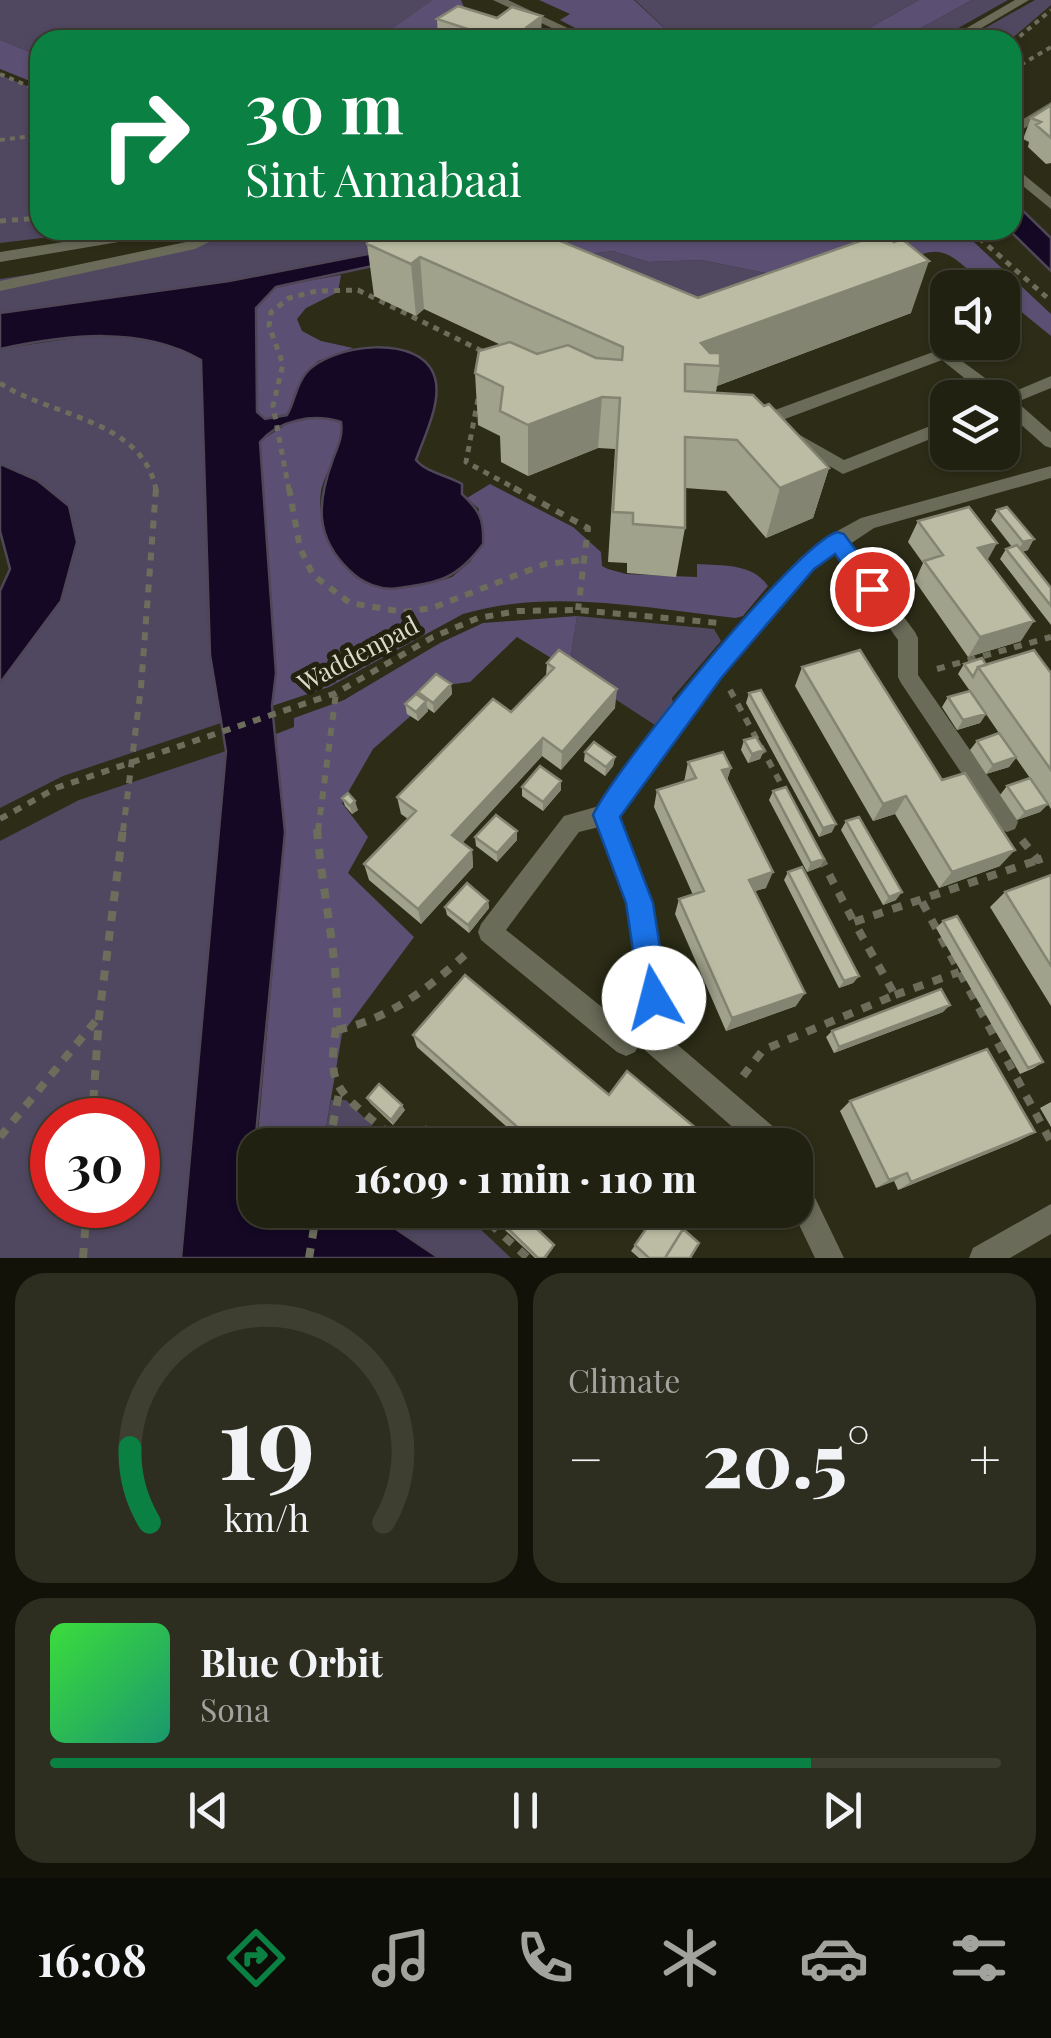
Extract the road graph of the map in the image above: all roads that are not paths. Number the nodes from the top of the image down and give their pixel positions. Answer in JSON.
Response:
{"nodes":[{"id":1,"x":498,"y":0,"type":"edge"},
{"id":2,"x":1023,"y":0,"type":"edge"},
{"id":3,"x":565,"y":30,"type":"edge"},
{"id":4,"x":970,"y":30,"type":"edge"},
{"id":5,"x":1051,"y":106,"type":"edge"},
{"id":6,"x":1022,"y":125,"type":"edge"},
{"id":7,"x":1022,"y":178,"type":"edge"},
{"id":8,"x":1051,"y":205,"type":"edge"},
{"id":9,"x":102,"y":240,"type":"edge"},
{"id":10,"x":203,"y":240,"type":"edge"},
{"id":11,"x":0,"y":256,"type":"edge"},
{"id":12,"x":0,"y":286,"type":"edge"},
{"id":13,"x":978,"y":380,"type":"edge"},
{"id":14,"x":1051,"y":382,"type":"edge"},
{"id":15,"x":1020,"y":394,"type":"edge"},
{"id":16,"x":1020,"y":415,"type":"edge"},
{"id":17,"x":930,"y":432,"type":"edge"},
{"id":18,"x":1051,"y":442,"type":"edge"},
{"id":19,"x":1051,"y":472,"type":"edge"},
{"id":20,"x":837,"y":540,"type":"junction"},
{"id":21,"x":606,"y":815,"type":"junction"},
{"id":22,"x":1006,"y":822,"type":"dead end"},
{"id":23,"x":636,"y":1026,"type":"junction"},
{"id":24,"x":754,"y":1128,"type":"edge"},
{"id":25,"x":1051,"y":1218,"type":"edge"},
{"id":26,"x":813,"y":1224,"type":"edge"},
{"id":27,"x":830,"y":1258,"type":"edge"},
{"id":28,"x":983,"y":1258,"type":"edge"}],
"edges":[{"from":1,"to":3,"type":"street"},
{"from":2,"to":4,"type":"street"},
{"from":5,"to":6,"type":"street"},
{"from":7,"to":8,"type":"street"},
{"from":9,"to":11,"type":"street"},
{"from":10,"to":12,"type":"street"},
{"from":13,"to":17,"type":"street"},
{"from":14,"to":15,"type":"street"},
{"from":16,"to":18,"type":"street"},
{"from":19,"to":20,"type":"street"},
{"from":20,"to":21,"type":"street"},
{"from":20,"to":22,"type":"street"},
{"from":21,"to":23,"type":"street"},
{"from":21,"to":23,"type":"street"},
{"from":23,"to":24,"type":"street"},
{"from":25,"to":28,"type":"street"},
{"from":26,"to":27,"type":"street"}]}
